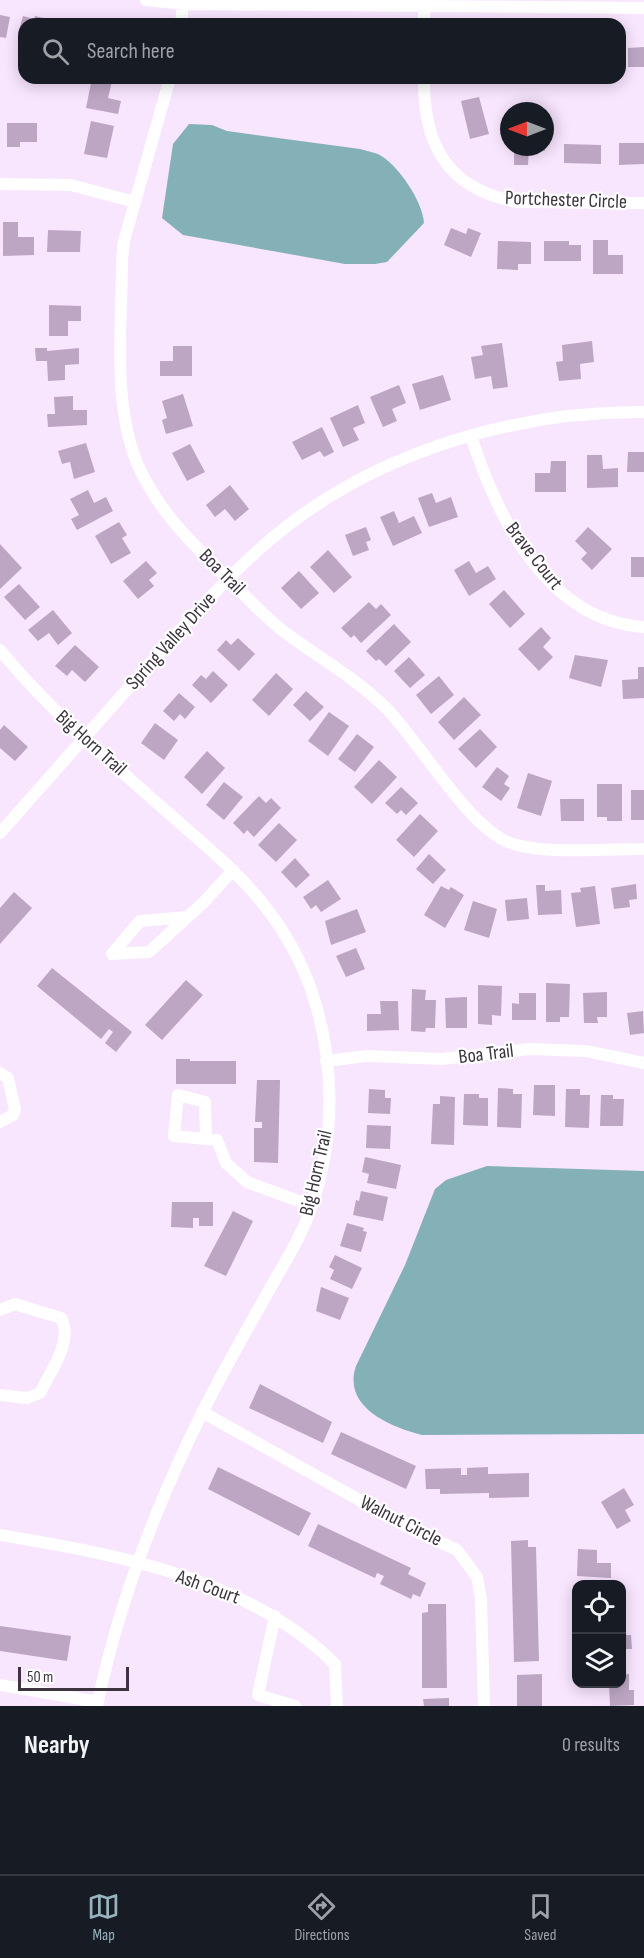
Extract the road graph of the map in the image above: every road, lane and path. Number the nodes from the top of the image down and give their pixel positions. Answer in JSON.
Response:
{"nodes":[{"id":1,"x":146,"y":0,"type":"edge"},
{"id":2,"x":183,"y":2,"type":"edge"},
{"id":3,"x":424,"y":5,"type":"junction"},
{"id":4,"x":644,"y":8,"type":"edge"},
{"id":5,"x":182,"y":18,"type":"edge"},
{"id":6,"x":424,"y":18,"type":"edge"},
{"id":7,"x":168,"y":84,"type":"edge"},
{"id":8,"x":424,"y":84,"type":"edge"},
{"id":9,"x":0,"y":184,"type":"edge"},
{"id":10,"x":135,"y":202,"type":"junction"},
{"id":11,"x":644,"y":203,"type":"edge"},
{"id":12,"x":644,"y":412,"type":"edge"},
{"id":13,"x":471,"y":436,"type":"junction"},
{"id":14,"x":227,"y":578,"type":"junction"},
{"id":15,"x":644,"y":627,"type":"edge"},
{"id":16,"x":0,"y":650,"type":"edge"},
{"id":17,"x":85,"y":737,"type":"junction"},
{"id":18,"x":0,"y":833,"type":"edge"},
{"id":19,"x":644,"y":849,"type":"edge"},
{"id":20,"x":233,"y":870,"type":"junction"},
{"id":21,"x":188,"y":916,"type":"junction"},
{"id":22,"x":326,"y":1061,"type":"junction"},
{"id":23,"x":644,"y":1063,"type":"edge"},
{"id":24,"x":0,"y":1073,"type":"edge"},
{"id":25,"x":0,"y":1122,"type":"edge"},
{"id":26,"x":206,"y":1139,"type":"dead end"},
{"id":27,"x":312,"y":1206,"type":"junction"},
{"id":28,"x":0,"y":1310,"type":"edge"},
{"id":29,"x":0,"y":1395,"type":"edge"},
{"id":30,"x":202,"y":1412,"type":"junction"},
{"id":31,"x":0,"y":1535,"type":"edge"},
{"id":32,"x":138,"y":1561,"type":"junction"},
{"id":33,"x":275,"y":1616,"type":"junction"},
{"id":34,"x":0,"y":1685,"type":"edge"},
{"id":35,"x":97,"y":1704,"type":"edge"},
{"id":36,"x":295,"y":1706,"type":"edge"},
{"id":37,"x":336,"y":1706,"type":"edge"},
{"id":38,"x":484,"y":1706,"type":"edge"}],
"edges":[{"from":1,"to":2,"type":"street"},
{"from":2,"to":3,"type":"street"},
{"from":2,"to":5,"type":"street"},
{"from":3,"to":4,"type":"street"},
{"from":3,"to":6,"type":"street"},
{"from":7,"to":10,"type":"street","name":"Boa Trail"},
{"from":8,"to":11,"type":"street","name":"Portchester Circle"},
{"from":9,"to":10,"type":"street"},
{"from":10,"to":14,"type":"street","name":"Boa Trail"},
{"from":12,"to":13,"type":"street","name":"Spring Valley Drive"},
{"from":13,"to":14,"type":"street","name":"Spring Valley Drive"},
{"from":13,"to":15,"type":"street","name":"Brave Court"},
{"from":14,"to":17,"type":"street","name":"Spring Valley Drive"},
{"from":14,"to":19,"type":"street","name":"Boa Trail"},
{"from":16,"to":17,"type":"street","name":"Big Horn Trail"},
{"from":17,"to":18,"type":"street","name":"Spring Valley Drive"},
{"from":17,"to":20,"type":"street","name":"Big Horn Trail"},
{"from":20,"to":21,"type":"street"},
{"from":20,"to":22,"type":"street","name":"Big Horn Trail"},
{"from":21,"to":21,"type":"street"},
{"from":22,"to":23,"type":"street","name":"Boa Trail"},
{"from":22,"to":27,"type":"street","name":"Big Horn Trail"},
{"from":24,"to":25,"type":"street"},
{"from":26,"to":27,"type":"street"},
{"from":27,"to":30,"type":"street","name":"Big Horn Trail"},
{"from":28,"to":29,"type":"street"},
{"from":30,"to":32,"type":"street","name":"Big Horn Trail"},
{"from":30,"to":38,"type":"street","name":"Walnut Circle"},
{"from":31,"to":32,"type":"street","name":"Ash Court"},
{"from":32,"to":33,"type":"street","name":"Ash Court"},
{"from":32,"to":35,"type":"street","name":"Big Horn Trail"},
{"from":33,"to":36,"type":"street"},
{"from":33,"to":37,"type":"street","name":"Ash Court"},
{"from":34,"to":35,"type":"street"}]}
